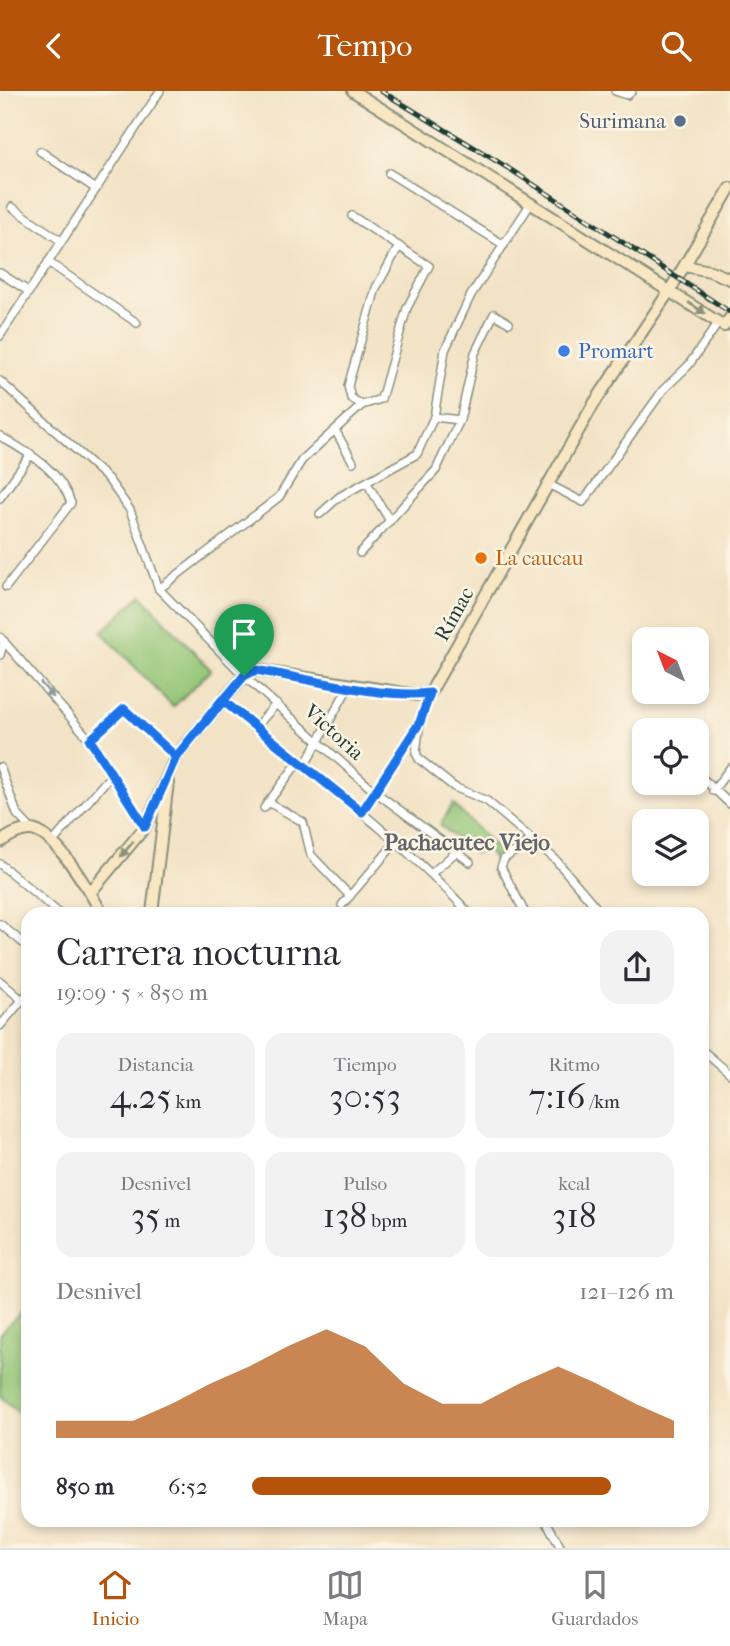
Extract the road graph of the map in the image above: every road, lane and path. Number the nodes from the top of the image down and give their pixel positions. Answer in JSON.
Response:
{"nodes":[{"id":1,"x":160,"y":91,"type":"edge"},
{"id":2,"x":353,"y":91,"type":"edge"},
{"id":3,"x":615,"y":91,"type":"edge"},
{"id":4,"x":632,"y":91,"type":"edge"},
{"id":5,"x":40,"y":151,"type":"dead end"},
{"id":6,"x":388,"y":173,"type":"dead end"},
{"id":7,"x":96,"y":188,"type":"junction"},
{"id":8,"x":730,"y":188,"type":"edge"},
{"id":9,"x":531,"y":203,"type":"junction"},
{"id":10,"x":12,"y":207,"type":"dead end"},
{"id":11,"x":352,"y":216,"type":"dead end"},
{"id":12,"x":61,"y":241,"type":"junction"},
{"id":13,"x":504,"y":245,"type":"junction"},
{"id":14,"x":399,"y":246,"type":"junction"},
{"id":15,"x":693,"y":252,"type":"junction"},
{"id":16,"x":48,"y":262,"type":"junction"},
{"id":17,"x":685,"y":266,"type":"junction"},
{"id":18,"x":710,"y":271,"type":"junction"},
{"id":19,"x":0,"y":273,"type":"edge"},
{"id":20,"x":730,"y":279,"type":"edge"},
{"id":21,"x":670,"y":290,"type":"junction"},
{"id":22,"x":28,"y":291,"type":"junction"},
{"id":23,"x":0,"y":316,"type":"edge"},
{"id":24,"x":8,"y":322,"type":"junction"},
{"id":25,"x":137,"y":323,"type":"dead end"},
{"id":26,"x":509,"y":323,"type":"dead end"},
{"id":27,"x":726,"y":324,"type":"edge"},
{"id":28,"x":0,"y":336,"type":"edge"},
{"id":29,"x":0,"y":381,"type":"edge"},
{"id":30,"x":362,"y":405,"type":"junction"},
{"id":31,"x":434,"y":417,"type":"junction"},
{"id":32,"x":460,"y":420,"type":"junction"},
{"id":33,"x":335,"y":430,"type":"junction"},
{"id":34,"x":0,"y":436,"type":"edge"},
{"id":35,"x":30,"y":454,"type":"junction"},
{"id":36,"x":353,"y":461,"type":"dead end"},
{"id":37,"x":368,"y":483,"type":"junction"},
{"id":38,"x":548,"y":484,"type":"junction"},
{"id":39,"x":0,"y":498,"type":"edge"},
{"id":40,"x":320,"y":514,"type":"dead end"},
{"id":41,"x":390,"y":521,"type":"junction"},
{"id":42,"x":360,"y":553,"type":"dead end"},
{"id":43,"x":6,"y":587,"type":"dead end"},
{"id":44,"x":159,"y":589,"type":"junction"},
{"id":45,"x":2,"y":639,"type":"edge"},
{"id":46,"x":0,"y":655,"type":"edge"},
{"id":47,"x":244,"y":676,"type":"junction"},
{"id":48,"x":349,"y":686,"type":"junction"},
{"id":49,"x":430,"y":693,"type":"junction"},
{"id":50,"x":222,"y":700,"type":"junction"},
{"id":51,"x":276,"y":704,"type":"junction"},
{"id":52,"x":420,"y":722,"type":"junction"},
{"id":53,"x":255,"y":727,"type":"junction"},
{"id":54,"x":90,"y":740,"type":"junction"},
{"id":55,"x":318,"y":742,"type":"junction"},
{"id":56,"x":176,"y":757,"type":"junction"},
{"id":57,"x":302,"y":763,"type":"junction"},
{"id":58,"x":0,"y":767,"type":"edge"},
{"id":59,"x":170,"y":768,"type":"junction"},
{"id":60,"x":730,"y":768,"type":"edge"},
{"id":61,"x":111,"y":774,"type":"junction"},
{"id":62,"x":709,"y":787,"type":"edge"},
{"id":63,"x":374,"y":791,"type":"junction"},
{"id":64,"x":713,"y":791,"type":"junction"},
{"id":65,"x":730,"y":804,"type":"edge"},
{"id":66,"x":362,"y":812,"type":"junction"},
{"id":67,"x":145,"y":827,"type":"junction"},
{"id":68,"x":32,"y":830,"type":"junction"},
{"id":69,"x":531,"y":840,"type":"junction"},
{"id":70,"x":397,"y":841,"type":"junction"},
{"id":71,"x":1,"y":842,"type":"edge"},
{"id":72,"x":52,"y":843,"type":"junction"},
{"id":73,"x":456,"y":852,"type":"junction"},
{"id":74,"x":470,"y":862,"type":"dead end"},
{"id":75,"x":0,"y":864,"type":"edge"},
{"id":76,"x":432,"y":873,"type":"junction"},
{"id":77,"x":90,"y":893,"type":"junction"},
{"id":78,"x":350,"y":896,"type":"junction"},
{"id":79,"x":342,"y":905,"type":"dead end"},
{"id":80,"x":52,"y":907,"type":"edge"},
{"id":81,"x":99,"y":907,"type":"edge"},
{"id":82,"x":153,"y":907,"type":"edge"},
{"id":83,"x":463,"y":907,"type":"edge"},
{"id":84,"x":522,"y":907,"type":"edge"},
{"id":85,"x":596,"y":907,"type":"edge"},
{"id":86,"x":0,"y":924,"type":"edge"},
{"id":87,"x":21,"y":941,"type":"edge"},
{"id":88,"x":0,"y":981,"type":"edge"},
{"id":89,"x":21,"y":994,"type":"edge"},
{"id":90,"x":21,"y":1002,"type":"edge"},
{"id":91,"x":0,"y":1026,"type":"edge"},
{"id":92,"x":709,"y":1057,"type":"edge"},
{"id":93,"x":730,"y":1074,"type":"edge"},
{"id":94,"x":549,"y":1527,"type":"edge"},
{"id":95,"x":561,"y":1548,"type":"edge"}],
"edges":[{"from":1,"to":7,"type":"street"},
{"from":2,"to":9,"type":"street"},
{"from":3,"to":4,"type":"street"},
{"from":5,"to":7,"type":"street"},
{"from":6,"to":13,"type":"street"},
{"from":7,"to":12,"type":"street"},
{"from":8,"to":15,"type":"street","name":"Rímac"},
{"from":9,"to":13,"type":"street"},
{"from":9,"to":21,"type":"street"},
{"from":10,"to":12,"type":"street"},
{"from":11,"to":14,"type":"street"},
{"from":12,"to":16,"type":"street"},
{"from":13,"to":31,"type":"street"},
{"from":14,"to":30,"type":"street"},
{"from":14,"to":30,"type":"street"},
{"from":15,"to":17,"type":"street","name":"Rímac"},
{"from":15,"to":18,"type":"street"},
{"from":16,"to":22,"type":"street"},
{"from":16,"to":25,"type":"street"},
{"from":17,"to":18,"type":"street"},
{"from":17,"to":21,"type":"street","name":"Rímac"},
{"from":18,"to":20,"type":"street"},
{"from":19,"to":22,"type":"street"},
{"from":21,"to":27,"type":"street","one_way":true},
{"from":21,"to":38,"type":"street","name":"Rímac"},
{"from":22,"to":24,"type":"street"},
{"from":23,"to":24,"type":"street"},
{"from":24,"to":28,"type":"street"},
{"from":26,"to":32,"type":"street"},
{"from":27,"to":38,"type":"street"},
{"from":29,"to":44,"type":"street"},
{"from":30,"to":33,"type":"street"},
{"from":31,"to":32,"type":"street"},
{"from":31,"to":37,"type":"street"},
{"from":32,"to":41,"type":"street"},
{"from":33,"to":36,"type":"street"},
{"from":33,"to":44,"type":"street"},
{"from":34,"to":35,"type":"street"},
{"from":35,"to":39,"type":"street"},
{"from":35,"to":43,"type":"street"},
{"from":37,"to":40,"type":"street"},
{"from":37,"to":41,"type":"street"},
{"from":38,"to":49,"type":"street","name":"Rímac"},
{"from":41,"to":42,"type":"street"},
{"from":44,"to":47,"type":"street","name":"Victoria"},
{"from":45,"to":46,"type":"street"},
{"from":45,"to":54,"type":"street","one_way":true},
{"from":47,"to":48,"type":"street"},
{"from":47,"to":50,"type":"street"},
{"from":47,"to":51,"type":"street","name":"Victoria"},
{"from":48,"to":49,"type":"street"},
{"from":48,"to":55,"type":"street"},
{"from":49,"to":52,"type":"street"},
{"from":50,"to":53,"type":"street"},
{"from":50,"to":56,"type":"street"},
{"from":51,"to":53,"type":"street"},
{"from":51,"to":55,"type":"street","name":"Victoria"},
{"from":52,"to":63,"type":"street"},
{"from":52,"to":69,"type":"street"},
{"from":53,"to":57,"type":"street"},
{"from":54,"to":56,"type":"street"},
{"from":54,"to":61,"type":"street"},
{"from":55,"to":57,"type":"street"},
{"from":55,"to":63,"type":"street","name":"Victoria"},
{"from":56,"to":59,"type":"street"},
{"from":57,"to":66,"type":"street"},
{"from":57,"to":78,"type":"street"},
{"from":58,"to":68,"type":"street"},
{"from":59,"to":67,"type":"street"},
{"from":59,"to":82,"type":"street"},
{"from":60,"to":64,"type":"street"},
{"from":61,"to":67,"type":"street"},
{"from":61,"to":72,"type":"street"},
{"from":62,"to":64,"type":"street"},
{"from":63,"to":66,"type":"street"},
{"from":63,"to":73,"type":"street","name":"Victoria"},
{"from":64,"to":65,"type":"street"},
{"from":66,"to":70,"type":"street"},
{"from":67,"to":77,"type":"street","one_way":true},
{"from":68,"to":71,"type":"street"},
{"from":68,"to":72,"type":"street"},
{"from":69,"to":84,"type":"street"},
{"from":69,"to":85,"type":"street"},
{"from":70,"to":76,"type":"street"},
{"from":70,"to":78,"type":"street"},
{"from":72,"to":77,"type":"street"},
{"from":73,"to":74,"type":"street","name":"Victoria"},
{"from":73,"to":76,"type":"street"},
{"from":75,"to":80,"type":"street"},
{"from":76,"to":83,"type":"street"},
{"from":77,"to":81,"type":"street"},
{"from":78,"to":79,"type":"street"},
{"from":86,"to":87,"type":"street"},
{"from":88,"to":89,"type":"street"},
{"from":90,"to":91,"type":"street"},
{"from":92,"to":93,"type":"street"},
{"from":94,"to":95,"type":"street"}]}
